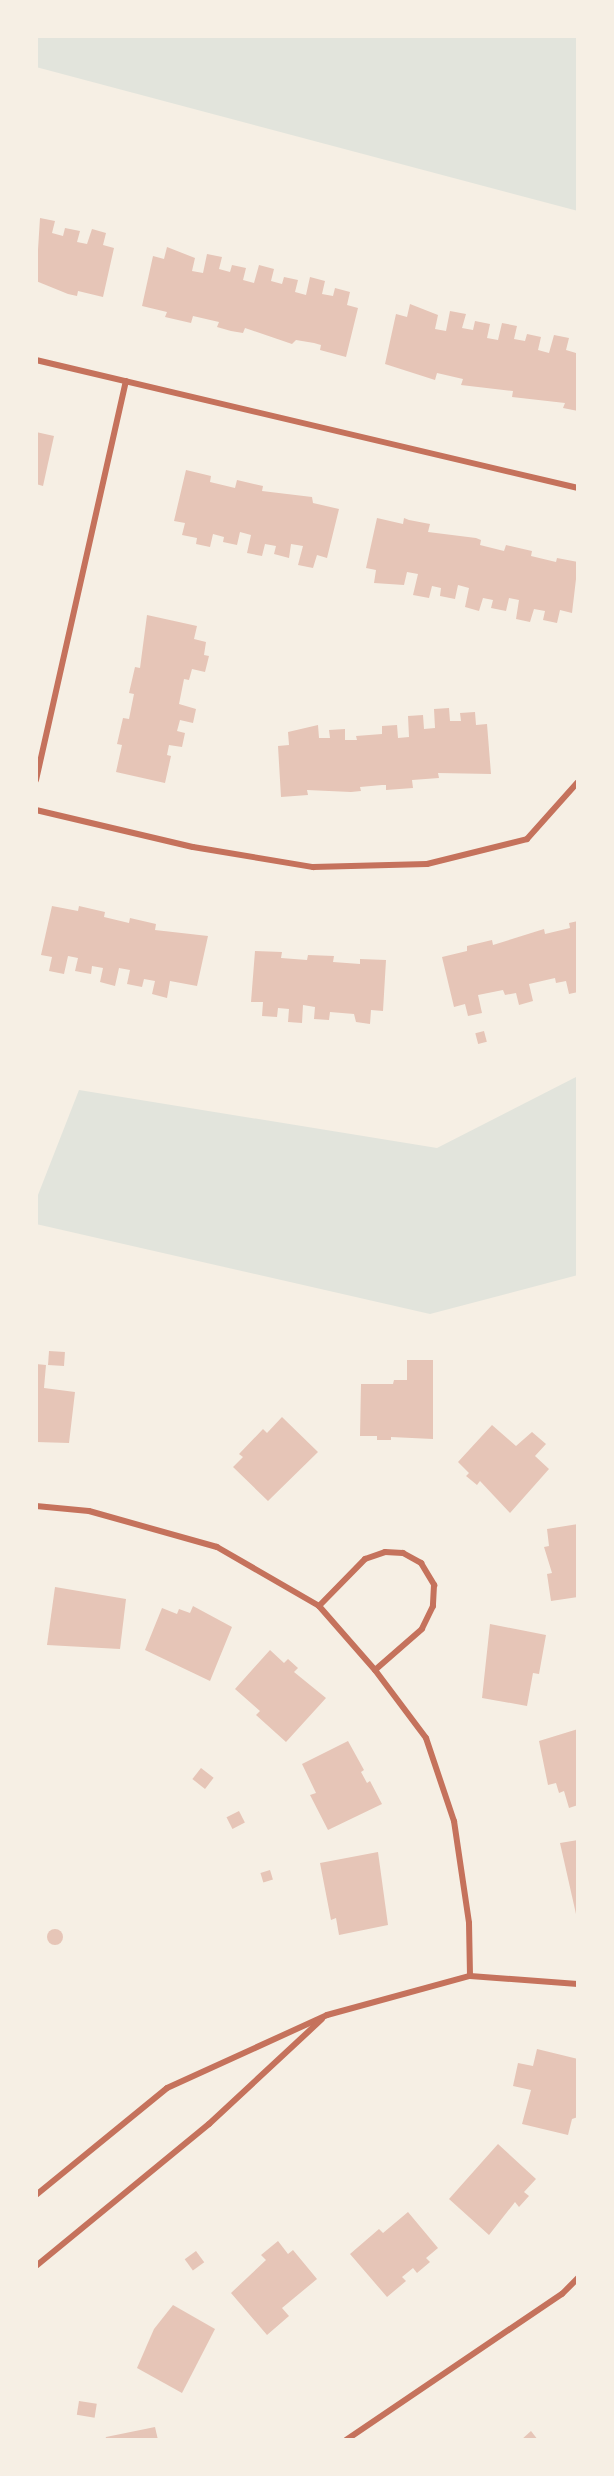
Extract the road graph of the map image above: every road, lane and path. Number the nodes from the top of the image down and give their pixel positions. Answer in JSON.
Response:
{"nodes":[{"id":1,"x":36,"y":360,"type":"edge"},
{"id":2,"x":126,"y":381,"type":"junction"},
{"id":3,"x":578,"y":488,"type":"edge"},
{"id":4,"x":36,"y":780,"type":"edge"},
{"id":5,"x":578,"y":782,"type":"edge"},
{"id":6,"x":36,"y":810,"type":"edge"},
{"id":7,"x":36,"y":1506,"type":"edge"},
{"id":8,"x":319,"y":1606,"type":"junction"},
{"id":9,"x":375,"y":1670,"type":"junction"},
{"id":10,"x":470,"y":1976,"type":"junction"},
{"id":11,"x":578,"y":1984,"type":"edge"},
{"id":12,"x":327,"y":2015,"type":"junction"},
{"id":13,"x":36,"y":2195,"type":"edge"},
{"id":14,"x":36,"y":2266,"type":"edge"},
{"id":15,"x":578,"y":2278,"type":"edge"},
{"id":16,"x":346,"y":2440,"type":"edge"}],
"edges":[{"from":1,"to":2,"type":"street"},
{"from":2,"to":3,"type":"street"},
{"from":2,"to":4,"type":"street"},
{"from":5,"to":6,"type":"street"},
{"from":7,"to":8,"type":"street"},
{"from":8,"to":9,"type":"street"},
{"from":8,"to":9,"type":"street"},
{"from":9,"to":10,"type":"street"},
{"from":10,"to":11,"type":"street"},
{"from":10,"to":12,"type":"street"},
{"from":12,"to":13,"type":"street"},
{"from":12,"to":14,"type":"street"},
{"from":15,"to":16,"type":"street"}]}
